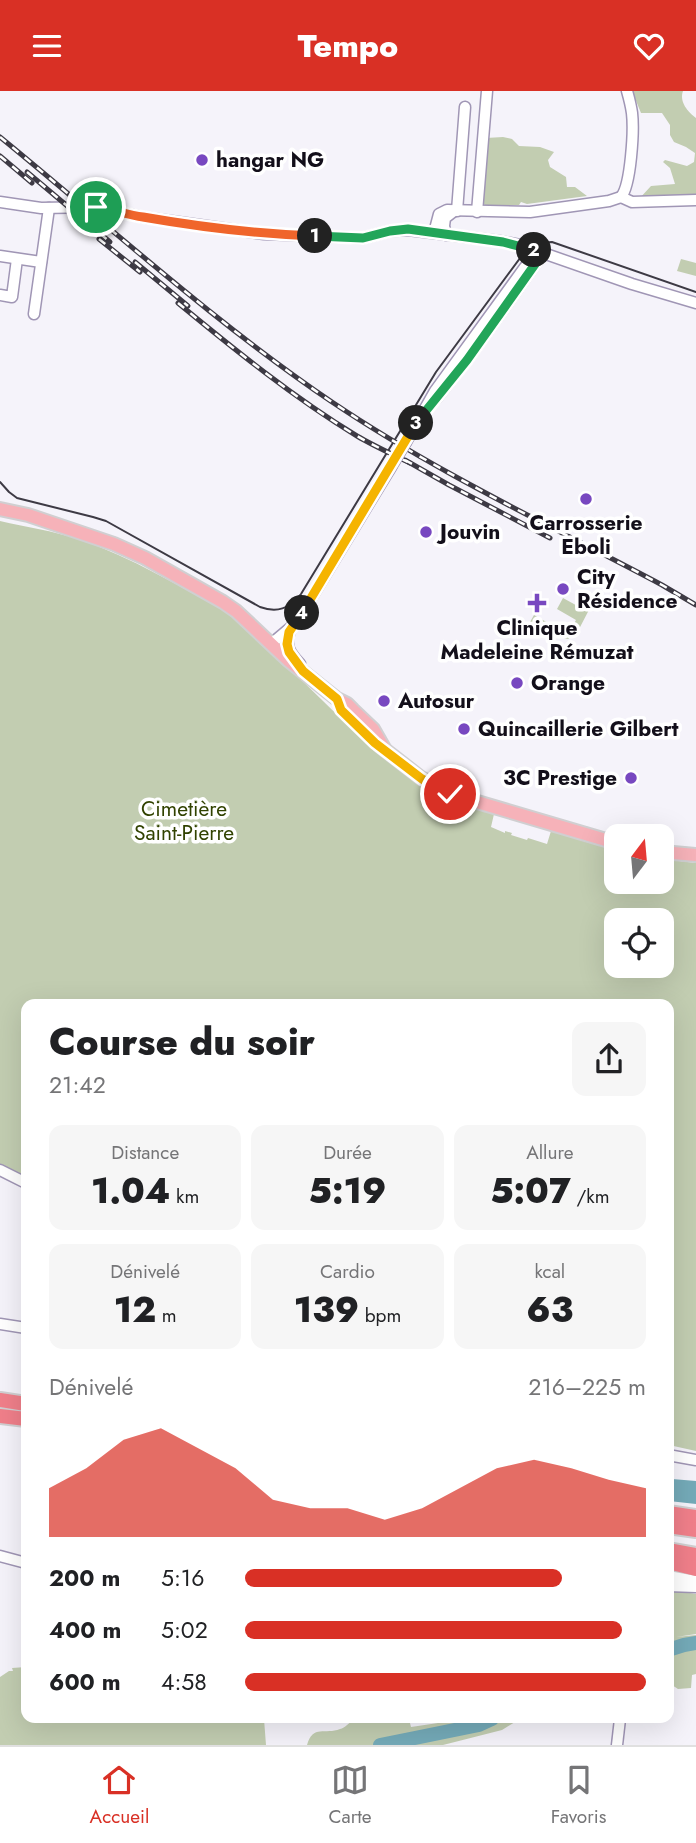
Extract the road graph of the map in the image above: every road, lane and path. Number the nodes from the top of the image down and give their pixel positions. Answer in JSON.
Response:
{"nodes":[{"id":1,"x":487,"y":91,"type":"edge"},
{"id":2,"x":627,"y":91,"type":"edge"},
{"id":3,"x":466,"y":107,"type":"dead end"},
{"id":4,"x":621,"y":197,"type":"junction"},
{"id":5,"x":696,"y":200,"type":"edge"},
{"id":6,"x":0,"y":202,"type":"edge"},
{"id":7,"x":49,"y":208,"type":"junction"},
{"id":8,"x":456,"y":211,"type":"junction"},
{"id":9,"x":477,"y":212,"type":"junction"},
{"id":10,"x":434,"y":233,"type":"junction"},
{"id":11,"x":446,"y":235,"type":"junction"},
{"id":12,"x":543,"y":253,"type":"junction"},
{"id":13,"x":0,"y":256,"type":"edge"},
{"id":14,"x":17,"y":259,"type":"junction"},
{"id":15,"x":41,"y":262,"type":"junction"},
{"id":16,"x":0,"y":295,"type":"edge"},
{"id":17,"x":696,"y":303,"type":"edge"},
{"id":18,"x":34,"y":314,"type":"dead end"},
{"id":19,"x":0,"y":509,"type":"edge"},
{"id":20,"x":0,"y":515,"type":"edge"},
{"id":21,"x":60,"y":527,"type":"junction"},
{"id":22,"x":292,"y":628,"type":"junction"},
{"id":23,"x":274,"y":642,"type":"junction"},
{"id":24,"x":303,"y":671,"type":"junction"},
{"id":25,"x":604,"y":840,"type":"edge"},
{"id":26,"x":674,"y":853,"type":"edge"},
{"id":27,"x":696,"y":855,"type":"edge"},
{"id":28,"x":0,"y":1170,"type":"edge"},
{"id":29,"x":21,"y":1181,"type":"edge"},
{"id":30,"x":0,"y":1324,"type":"edge"},
{"id":31,"x":21,"y":1327,"type":"edge"},
{"id":32,"x":0,"y":1400,"type":"edge"},
{"id":33,"x":21,"y":1403,"type":"edge"},
{"id":34,"x":0,"y":1416,"type":"edge"},
{"id":35,"x":21,"y":1418,"type":"edge"},
{"id":36,"x":674,"y":1456,"type":"edge"},
{"id":37,"x":696,"y":1460,"type":"edge"},
{"id":38,"x":674,"y":1514,"type":"edge"},
{"id":39,"x":696,"y":1517,"type":"edge"},
{"id":40,"x":674,"y":1527,"type":"edge"},
{"id":41,"x":696,"y":1530,"type":"edge"},
{"id":42,"x":674,"y":1551,"type":"edge"},
{"id":43,"x":696,"y":1555,"type":"edge"},
{"id":44,"x":0,"y":1556,"type":"edge"},
{"id":45,"x":21,"y":1562,"type":"edge"},
{"id":46,"x":674,"y":1564,"type":"edge"},
{"id":47,"x":696,"y":1569,"type":"edge"},
{"id":48,"x":674,"y":1578,"type":"edge"},
{"id":49,"x":696,"y":1584,"type":"edge"},
{"id":50,"x":674,"y":1586,"type":"edge"},
{"id":51,"x":620,"y":1723,"type":"edge"},
{"id":52,"x":617,"y":1745,"type":"edge"}],
"edges":[{"from":1,"to":9,"type":"street"},
{"from":2,"to":4,"type":"street"},
{"from":3,"to":8,"type":"street"},
{"from":4,"to":5,"type":"street"},
{"from":4,"to":9,"type":"street"},
{"from":6,"to":7,"type":"street"},
{"from":7,"to":10,"type":"street"},
{"from":7,"to":15,"type":"street"},
{"from":8,"to":9,"type":"street"},
{"from":8,"to":10,"type":"street"},
{"from":8,"to":11,"type":"street"},
{"from":10,"to":11,"type":"street"},
{"from":11,"to":12,"type":"street"},
{"from":12,"to":17,"type":"street"},
{"from":12,"to":22,"type":"street","bridge":true},
{"from":13,"to":14,"type":"street"},
{"from":14,"to":15,"type":"street"},
{"from":14,"to":16,"type":"street"},
{"from":15,"to":18,"type":"street"},
{"from":19,"to":21,"type":"main road"},
{"from":20,"to":21,"type":"main road"},
{"from":21,"to":23,"type":"main road"},
{"from":22,"to":23,"type":"street"},
{"from":22,"to":24,"type":"street"},
{"from":23,"to":24,"type":"main road"},
{"from":24,"to":25,"type":"main road"},
{"from":26,"to":27,"type":"main road"},
{"from":28,"to":29,"type":"street"},
{"from":30,"to":31,"type":"street"},
{"from":32,"to":33,"type":"highway"},
{"from":34,"to":35,"type":"highway"},
{"from":36,"to":37,"type":"street"},
{"from":38,"to":39,"type":"highway"},
{"from":40,"to":41,"type":"highway"},
{"from":42,"to":43,"type":"highway"},
{"from":44,"to":45,"type":"street"},
{"from":46,"to":47,"type":"highway"},
{"from":48,"to":49,"type":"street"},
{"from":49,"to":50,"type":"street"},
{"from":51,"to":52,"type":"street"}]}
